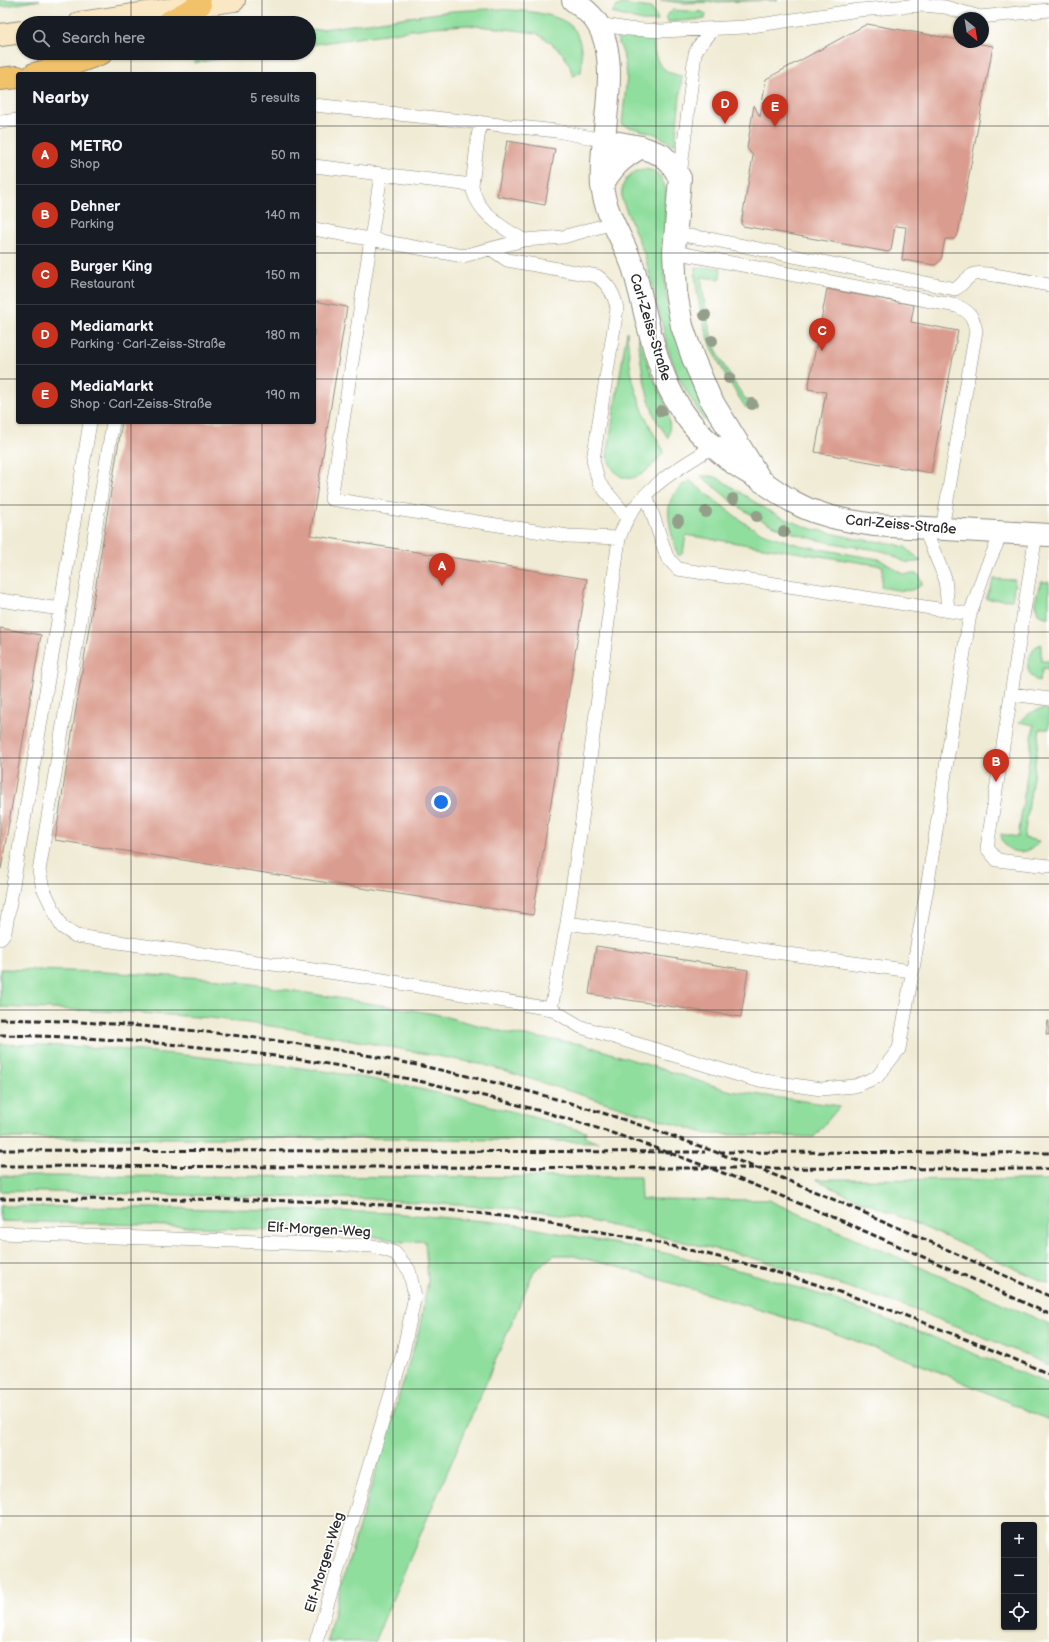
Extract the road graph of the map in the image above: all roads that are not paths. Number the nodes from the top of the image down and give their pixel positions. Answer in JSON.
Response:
{"nodes":[{"id":1,"x":234,"y":0,"type":"edge"},
{"id":2,"x":573,"y":0,"type":"edge"},
{"id":3,"x":200,"y":5,"type":"junction"},
{"id":4,"x":1049,"y":10,"type":"edge"},
{"id":5,"x":127,"y":16,"type":"edge"},
{"id":6,"x":180,"y":16,"type":"edge"},
{"id":7,"x":598,"y":24,"type":"junction"},
{"id":8,"x":714,"y":29,"type":"junction"},
{"id":9,"x":16,"y":33,"type":"edge"},
{"id":10,"x":0,"y":35,"type":"edge"},
{"id":11,"x":83,"y":60,"type":"edge"},
{"id":12,"x":41,"y":72,"type":"edge"},
{"id":13,"x":16,"y":77,"type":"edge"},
{"id":14,"x":0,"y":79,"type":"edge"},
{"id":15,"x":316,"y":105,"type":"edge"},
{"id":16,"x":16,"y":120,"type":"edge"},
{"id":17,"x":0,"y":122,"type":"edge"},
{"id":18,"x":480,"y":122,"type":"junction"},
{"id":19,"x":603,"y":140,"type":"junction"},
{"id":20,"x":641,"y":147,"type":"junction"},
{"id":21,"x":316,"y":166,"type":"edge"},
{"id":22,"x":381,"y":174,"type":"junction"},
{"id":23,"x":680,"y":178,"type":"junction"},
{"id":24,"x":472,"y":185,"type":"junction"},
{"id":25,"x":602,"y":186,"type":"junction"},
{"id":26,"x":613,"y":223,"type":"junction"},
{"id":27,"x":316,"y":229,"type":"edge"},
{"id":28,"x":371,"y":239,"type":"junction"},
{"id":29,"x":524,"y":240,"type":"junction"},
{"id":30,"x":675,"y":243,"type":"junction"},
{"id":31,"x":491,"y":249,"type":"junction"},
{"id":32,"x":1049,"y":285,"type":"edge"},
{"id":33,"x":90,"y":424,"type":"edge"},
{"id":34,"x":113,"y":424,"type":"edge"},
{"id":35,"x":732,"y":435,"type":"junction"},
{"id":36,"x":713,"y":447,"type":"junction"},
{"id":37,"x":761,"y":481,"type":"junction"},
{"id":38,"x":646,"y":494,"type":"junction"},
{"id":39,"x":628,"y":518,"type":"junction"},
{"id":40,"x":933,"y":528,"type":"junction"},
{"id":41,"x":1002,"y":532,"type":"junction"},
{"id":42,"x":1042,"y":535,"type":"edge"},
{"id":43,"x":619,"y":538,"type":"junction"},
{"id":44,"x":0,"y":600,"type":"edge"},
{"id":45,"x":60,"y":609,"type":"junction"},
{"id":46,"x":948,"y":610,"type":"junction"},
{"id":47,"x":970,"y":614,"type":"junction"},
{"id":48,"x":1012,"y":694,"type":"junction"},
{"id":49,"x":1049,"y":699,"type":"edge"},
{"id":50,"x":1049,"y":866,"type":"edge"},
{"id":51,"x":567,"y":923,"type":"junction"},
{"id":52,"x":0,"y":939,"type":"edge"},
{"id":53,"x":911,"y":971,"type":"junction"},
{"id":54,"x":551,"y":1009,"type":"junction"},
{"id":55,"x":0,"y":1233,"type":"edge"},
{"id":56,"x":316,"y":1642,"type":"edge"}],
"edges":[{"from":1,"to":3,"type":"main road"},
{"from":2,"to":7,"type":"street","name":"Carl-Zeiss-Straße"},
{"from":3,"to":5,"type":"main road"},
{"from":3,"to":6,"type":"highway"},
{"from":4,"to":8,"type":"lane"},
{"from":7,"to":8,"type":"lane"},
{"from":7,"to":19,"type":"street","name":"Carl-Zeiss-Straße"},
{"from":8,"to":23,"type":"lane","name":"Carl-Zeiss-Straße"},
{"from":9,"to":10,"type":"main road"},
{"from":11,"to":12,"type":"highway"},
{"from":13,"to":14,"type":"highway"},
{"from":15,"to":18,"type":"lane"},
{"from":16,"to":17,"type":"lane"},
{"from":18,"to":19,"type":"lane"},
{"from":18,"to":24,"type":"lane"},
{"from":19,"to":20,"type":"street"},
{"from":19,"to":25,"type":"street","name":"Carl-Zeiss-Straße"},
{"from":20,"to":23,"type":"street"},
{"from":20,"to":25,"type":"street"},
{"from":21,"to":22,"type":"lane"},
{"from":22,"to":24,"type":"lane"},
{"from":22,"to":28,"type":"lane"},
{"from":23,"to":30,"type":"street","name":"Carl-Zeiss-Straße"},
{"from":24,"to":29,"type":"lane"},
{"from":25,"to":26,"type":"street","name":"Carl-Zeiss-Straße"},
{"from":26,"to":29,"type":"lane"},
{"from":26,"to":36,"type":"street","name":"Carl-Zeiss-Straße"},
{"from":27,"to":28,"type":"lane"},
{"from":28,"to":31,"type":"lane"},
{"from":28,"to":43,"type":"lane"},
{"from":29,"to":31,"type":"lane"},
{"from":30,"to":32,"type":"lane"},
{"from":30,"to":35,"type":"street","name":"Carl-Zeiss-Straße"},
{"from":30,"to":40,"type":"lane"},
{"from":31,"to":39,"type":"lane"},
{"from":33,"to":45,"type":"lane"},
{"from":34,"to":54,"type":"lane"},
{"from":35,"to":36,"type":"lane"},
{"from":35,"to":37,"type":"street","name":"Carl-Zeiss-Straße"},
{"from":36,"to":37,"type":"street","name":"Carl-Zeiss-Straße"},
{"from":36,"to":38,"type":"lane"},
{"from":37,"to":40,"type":"street","name":"Carl-Zeiss-Straße"},
{"from":38,"to":39,"type":"lane"},
{"from":38,"to":46,"type":"lane"},
{"from":39,"to":43,"type":"lane"},
{"from":40,"to":41,"type":"street","name":"Carl-Zeiss-Straße"},
{"from":40,"to":46,"type":"lane"},
{"from":41,"to":42,"type":"street","name":"Carl-Zeiss-Straße"},
{"from":41,"to":47,"type":"lane"},
{"from":42,"to":48,"type":"lane"},
{"from":43,"to":51,"type":"lane"},
{"from":44,"to":45,"type":"lane"},
{"from":45,"to":52,"type":"lane"},
{"from":46,"to":47,"type":"lane"},
{"from":47,"to":53,"type":"lane"},
{"from":48,"to":49,"type":"lane"},
{"from":48,"to":50,"type":"lane"},
{"from":51,"to":53,"type":"lane"},
{"from":51,"to":54,"type":"lane"},
{"from":53,"to":54,"type":"lane"},
{"from":55,"to":56,"type":"lane","name":"Elf-Morgen-Weg"}]}
